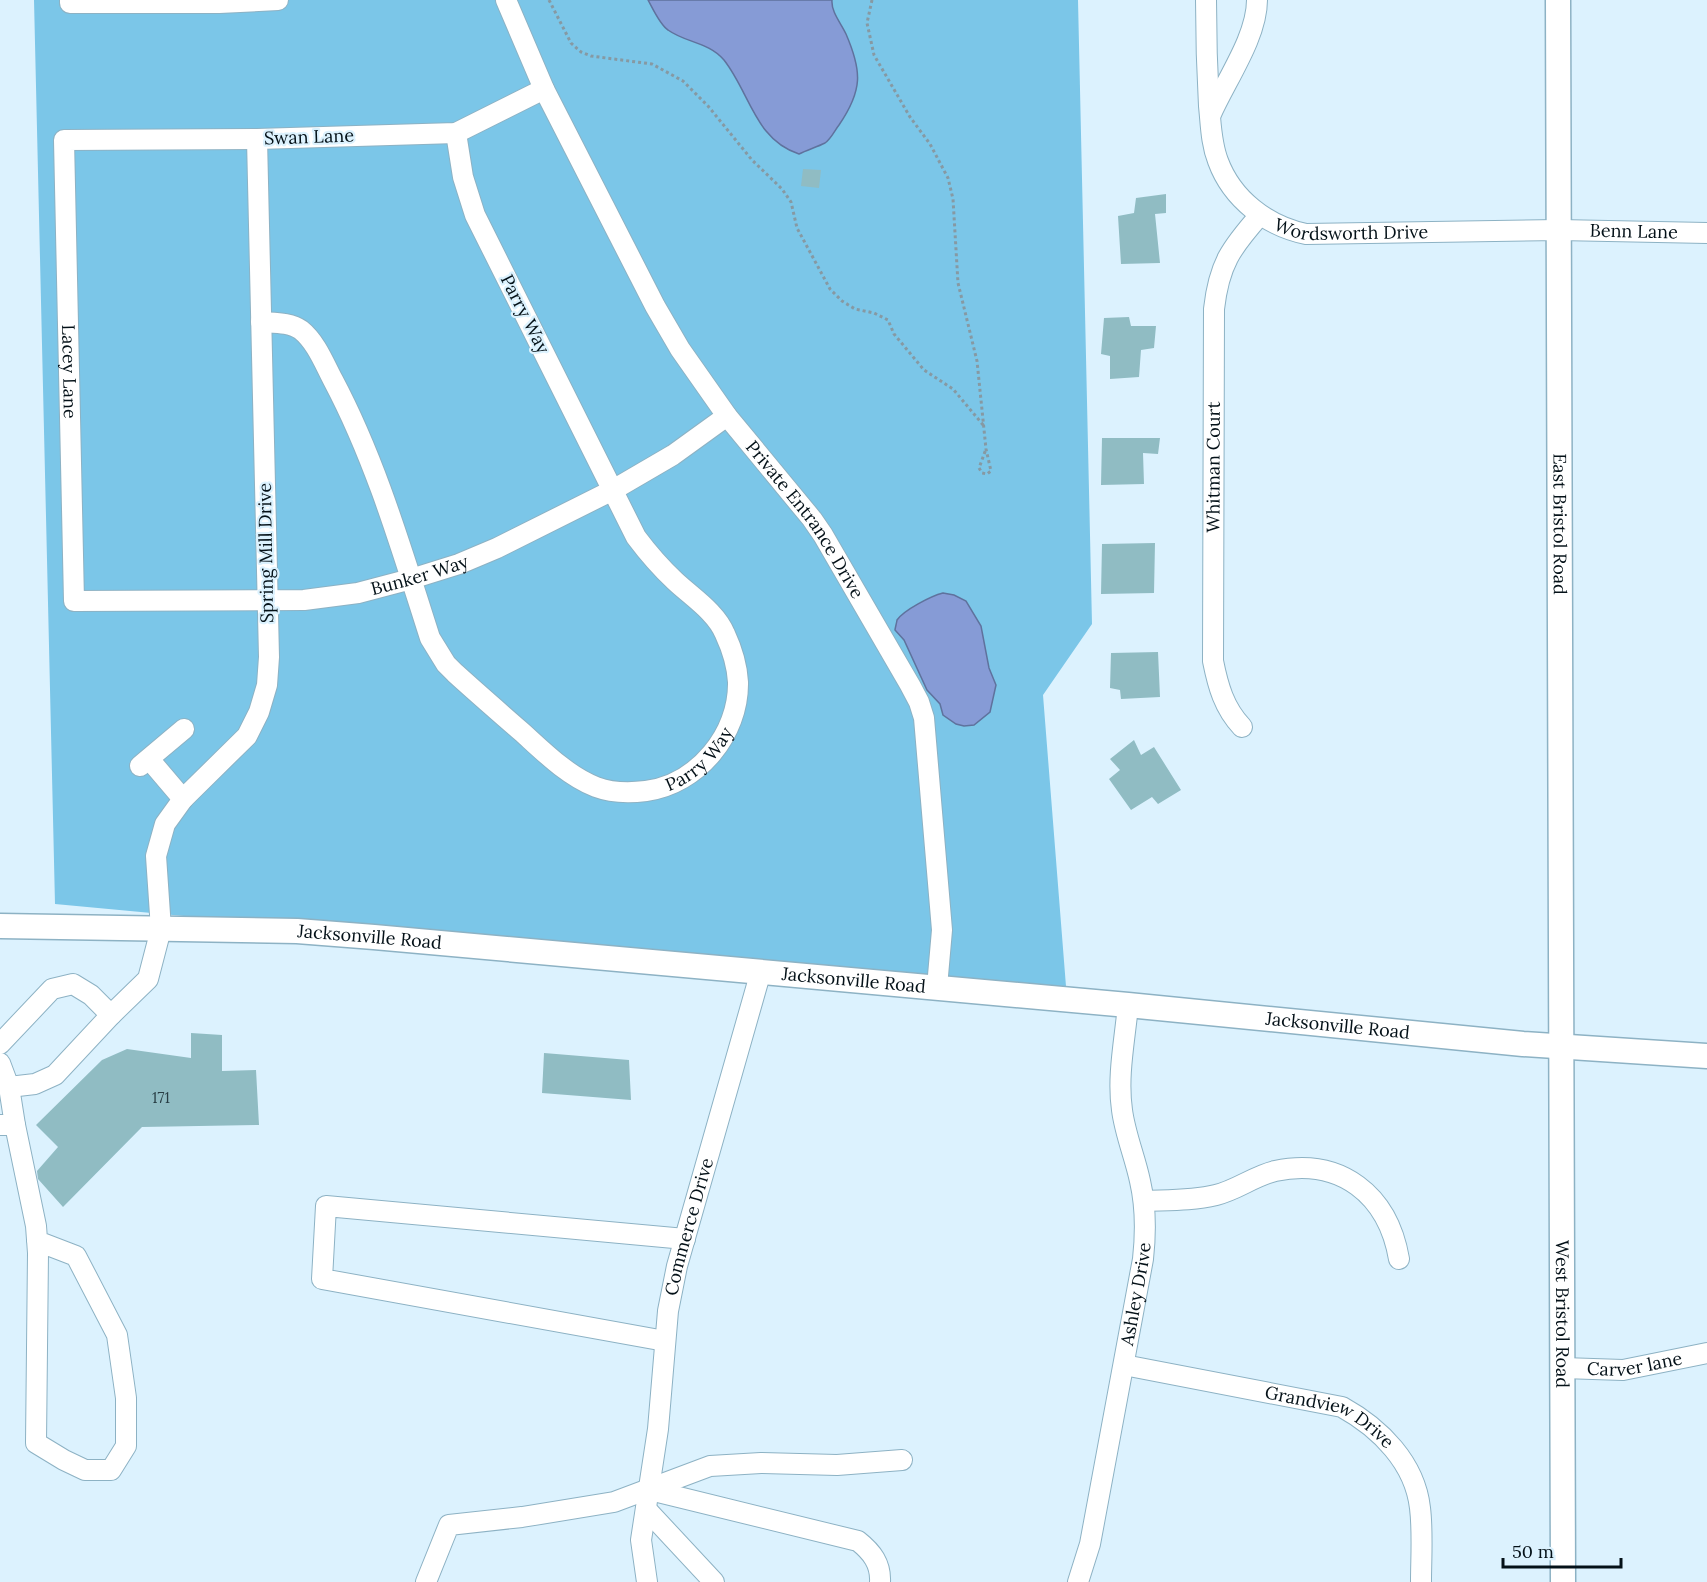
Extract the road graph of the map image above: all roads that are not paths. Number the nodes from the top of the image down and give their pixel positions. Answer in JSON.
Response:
{"nodes":[{"id":1,"x":70,"y":0,"type":"edge"},
{"id":2,"x":272,"y":0,"type":"edge"},
{"id":3,"x":506,"y":0,"type":"edge"},
{"id":4,"x":1206,"y":0,"type":"edge"},
{"id":5,"x":1257,"y":0,"type":"edge"},
{"id":6,"x":1558,"y":0,"type":"edge"},
{"id":7,"x":219,"y":1,"type":"edge"},
{"id":8,"x":544,"y":89,"type":"junction"},
{"id":9,"x":1210,"y":117,"type":"junction"},
{"id":10,"x":456,"y":133,"type":"junction"},
{"id":11,"x":256,"y":139,"type":"junction"},
{"id":12,"x":64,"y":140,"type":"joint"},
{"id":13,"x":1260,"y":215,"type":"junction"},
{"id":14,"x":1559,"y":230,"type":"junction"},
{"id":15,"x":1707,"y":233,"type":"edge"},
{"id":16,"x":261,"y":322,"type":"junction"},
{"id":17,"x":727,"y":416,"type":"junction"},
{"id":18,"x":613,"y":490,"type":"junction"},
{"id":19,"x":411,"y":579,"type":"junction"},
{"id":20,"x":266,"y":599,"type":"junction"},
{"id":21,"x":74,"y":601,"type":"joint"},
{"id":22,"x":1242,"y":727,"type":"dead end"},
{"id":23,"x":184,"y":729,"type":"dead end"},
{"id":24,"x":183,"y":799,"type":"junction"},
{"id":25,"x":0,"y":926,"type":"edge"},
{"id":26,"x":161,"y":928,"type":"junction"},
{"id":27,"x":761,"y":971,"type":"junction"},
{"id":28,"x":937,"y":987,"type":"junction"},
{"id":29,"x":1128,"y":1005,"type":"junction"},
{"id":30,"x":111,"y":1015,"type":"junction"},
{"id":31,"x":0,"y":1044,"type":"edge"},
{"id":32,"x":1563,"y":1047,"type":"junction"},
{"id":33,"x":1707,"y":1056,"type":"edge"},
{"id":34,"x":0,"y":1063,"type":"edge"},
{"id":35,"x":9,"y":1087,"type":"junction"},
{"id":36,"x":7,"y":1125,"type":"edge"},
{"id":37,"x":1143,"y":1201,"type":"junction"},
{"id":38,"x":685,"y":1239,"type":"junction"},
{"id":39,"x":37,"y":1241,"type":"junction"},
{"id":40,"x":1399,"y":1259,"type":"dead end"},
{"id":41,"x":665,"y":1341,"type":"junction"},
{"id":42,"x":1707,"y":1353,"type":"edge"},
{"id":43,"x":1124,"y":1365,"type":"junction"},
{"id":44,"x":1563,"y":1368,"type":"junction"},
{"id":45,"x":902,"y":1460,"type":"dead end"},
{"id":46,"x":648,"y":1499,"type":"junction"},
{"id":47,"x":426,"y":1582,"type":"edge"},
{"id":48,"x":647,"y":1582,"type":"edge"},
{"id":49,"x":714,"y":1582,"type":"edge"},
{"id":50,"x":880,"y":1582,"type":"edge"},
{"id":51,"x":1078,"y":1582,"type":"edge"},
{"id":52,"x":1421,"y":1582,"type":"edge"},
{"id":53,"x":1563,"y":1582,"type":"edge"}],
"edges":[{"from":1,"to":7,"type":"street"},
{"from":2,"to":7,"type":"street"},
{"from":3,"to":8,"type":"street","name":"Private Entrance Drive"},
{"from":4,"to":9,"type":"street","name":"Wordsworth Drive"},
{"from":5,"to":9,"type":"street"},
{"from":6,"to":14,"type":"main road","name":"East Bristol Road"},
{"from":8,"to":10,"type":"street","name":"Swan Lane"},
{"from":8,"to":17,"type":"street","name":"Private Entrance Drive"},
{"from":9,"to":13,"type":"street","name":"Wordsworth Drive"},
{"from":10,"to":11,"type":"street","name":"Swan Lane"},
{"from":10,"to":18,"type":"street","name":"Parry Way"},
{"from":11,"to":12,"type":"street","name":"Swan Lane"},
{"from":11,"to":16,"type":"street","name":"Spring Mill Drive"},
{"from":12,"to":21,"type":"street","name":"Lacey Lane"},
{"from":13,"to":14,"type":"street","name":"Wordsworth Drive"},
{"from":13,"to":22,"type":"street","name":"Whitman Court"},
{"from":14,"to":15,"type":"street","name":"Benn Lane"},
{"from":14,"to":32,"type":"main road","name":"East Bristol Road"},
{"from":16,"to":19,"type":"street","name":"Parry Way"},
{"from":16,"to":20,"type":"street","name":"Spring Mill Drive"},
{"from":17,"to":18,"type":"street","name":"Bunker Way"},
{"from":17,"to":28,"type":"street","name":"Private Entrance Drive"},
{"from":18,"to":19,"type":"street","name":"Bunker Way"},
{"from":18,"to":19,"type":"street","name":"Parry Way"},
{"from":19,"to":20,"type":"street","name":"Bunker Way"},
{"from":20,"to":21,"type":"street","name":"Bunker Way"},
{"from":20,"to":24,"type":"street","name":"Spring Mill Drive"},
{"from":23,"to":24,"type":"street"},
{"from":24,"to":26,"type":"street","name":"Spring Mill Drive"},
{"from":25,"to":26,"type":"main road","name":"Jacksonville Road"},
{"from":26,"to":27,"type":"main road","name":"Jacksonville Road"},
{"from":26,"to":30,"type":"street","name":"Spring Mill Drive"},
{"from":27,"to":28,"type":"main road","name":"Jacksonville Road"},
{"from":27,"to":38,"type":"street","name":"Commerce Drive"},
{"from":28,"to":29,"type":"main road","name":"Jacksonville Road"},
{"from":29,"to":32,"type":"main road","name":"Jacksonville Road"},
{"from":29,"to":37,"type":"street","name":"Ashley Drive"},
{"from":30,"to":31,"type":"street"},
{"from":30,"to":35,"type":"street","name":"Spring Mill Drive"},
{"from":32,"to":33,"type":"main road","name":"Jacksonville Road"},
{"from":32,"to":44,"type":"main road","name":"West Bristol Road"},
{"from":34,"to":35,"type":"street"},
{"from":35,"to":36,"type":"street"},
{"from":36,"to":39,"type":"street"},
{"from":37,"to":40,"type":"street"},
{"from":37,"to":43,"type":"street","name":"Ashley Drive"},
{"from":38,"to":41,"type":"street","name":"Commerce Drive"},
{"from":38,"to":41,"type":"street"},
{"from":39,"to":39,"type":"street"},
{"from":41,"to":46,"type":"street","name":"Commerce Drive"},
{"from":42,"to":44,"type":"street","name":"Carver lane"},
{"from":43,"to":51,"type":"street","name":"Ashley Drive"},
{"from":43,"to":52,"type":"street","name":"Grandview Drive"},
{"from":44,"to":53,"type":"main road","name":"West Bristol Road"},
{"from":45,"to":46,"type":"street"},
{"from":46,"to":47,"type":"street"},
{"from":46,"to":48,"type":"street","name":"Commerce Drive"},
{"from":46,"to":49,"type":"street"},
{"from":46,"to":50,"type":"street"}]}
